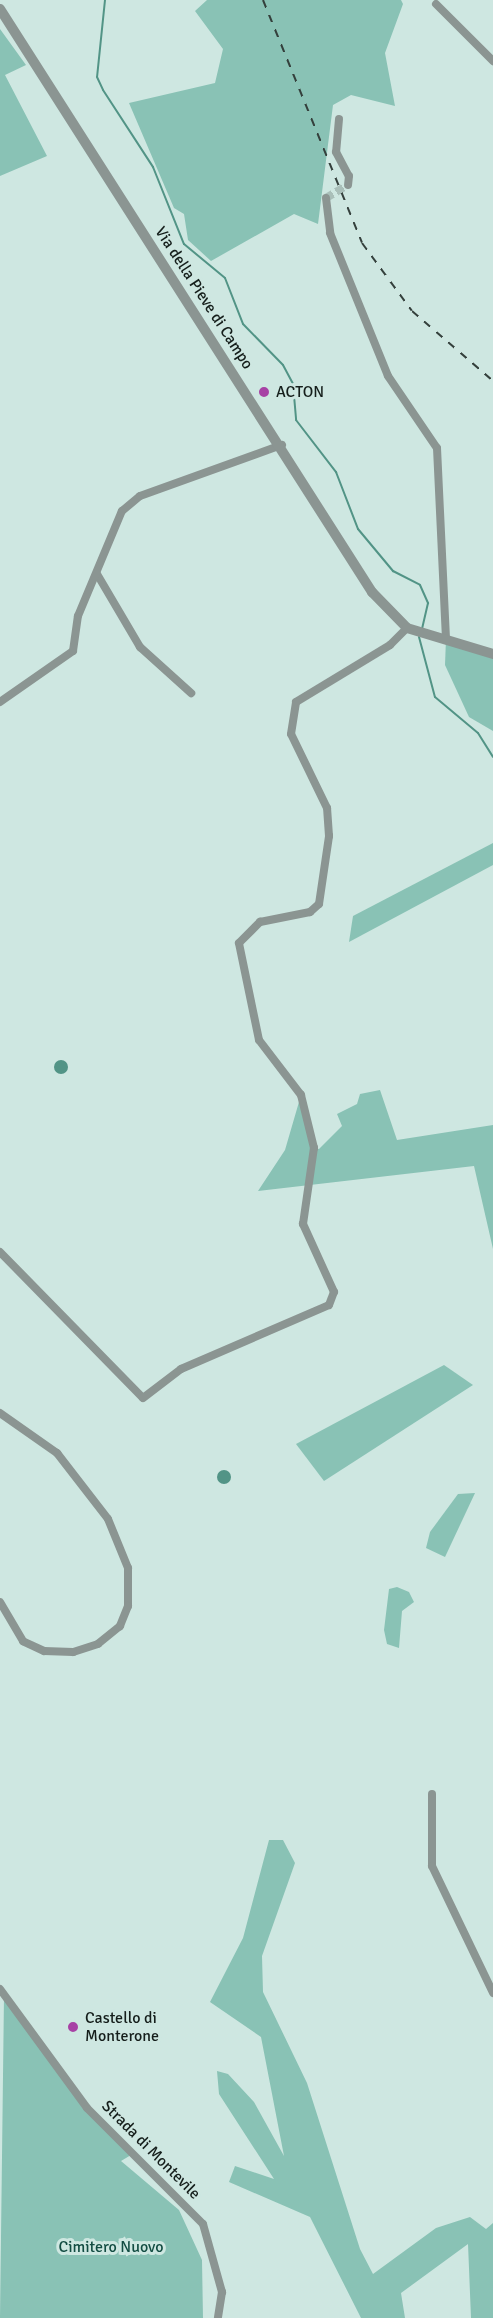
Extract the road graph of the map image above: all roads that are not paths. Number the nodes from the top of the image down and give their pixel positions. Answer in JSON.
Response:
{"nodes":[{"id":1,"x":436,"y":4,"type":"dead end"},
{"id":2,"x":0,"y":9,"type":"edge"},
{"id":3,"x":493,"y":61,"type":"edge"},
{"id":4,"x":339,"y":119,"type":"dead end"},
{"id":5,"x":348,"y":185,"type":"dead end"},
{"id":6,"x":326,"y":198,"type":"dead end"},
{"id":7,"x":282,"y":446,"type":"junction"},
{"id":8,"x":97,"y":574,"type":"junction"},
{"id":9,"x":407,"y":628,"type":"junction"},
{"id":10,"x":441,"y":638,"type":"junction"},
{"id":11,"x":493,"y":654,"type":"edge"},
{"id":12,"x":191,"y":693,"type":"dead end"},
{"id":13,"x":0,"y":702,"type":"edge"},
{"id":14,"x":0,"y":1252,"type":"edge"},
{"id":15,"x":0,"y":1413,"type":"edge"},
{"id":16,"x":0,"y":1602,"type":"edge"},
{"id":17,"x":432,"y":1794,"type":"dead end"},
{"id":18,"x":0,"y":1989,"type":"edge"},
{"id":19,"x":493,"y":1993,"type":"edge"},
{"id":20,"x":218,"y":2318,"type":"edge"}],
"edges":[{"from":1,"to":3,"type":"street"},
{"from":2,"to":7,"type":"street","name":"Via della Pieve di Campo"},
{"from":4,"to":5,"type":"street"},
{"from":6,"to":10,"type":"street"},
{"from":7,"to":8,"type":"street"},
{"from":7,"to":9,"type":"street","name":"Via della Pieve di Campo"},
{"from":8,"to":12,"type":"street"},
{"from":8,"to":13,"type":"street"},
{"from":9,"to":10,"type":"street"},
{"from":9,"to":14,"type":"street"},
{"from":10,"to":11,"type":"street"},
{"from":15,"to":16,"type":"street"},
{"from":17,"to":19,"type":"street"},
{"from":18,"to":20,"type":"street","name":"Strada di Montevile"}]}
